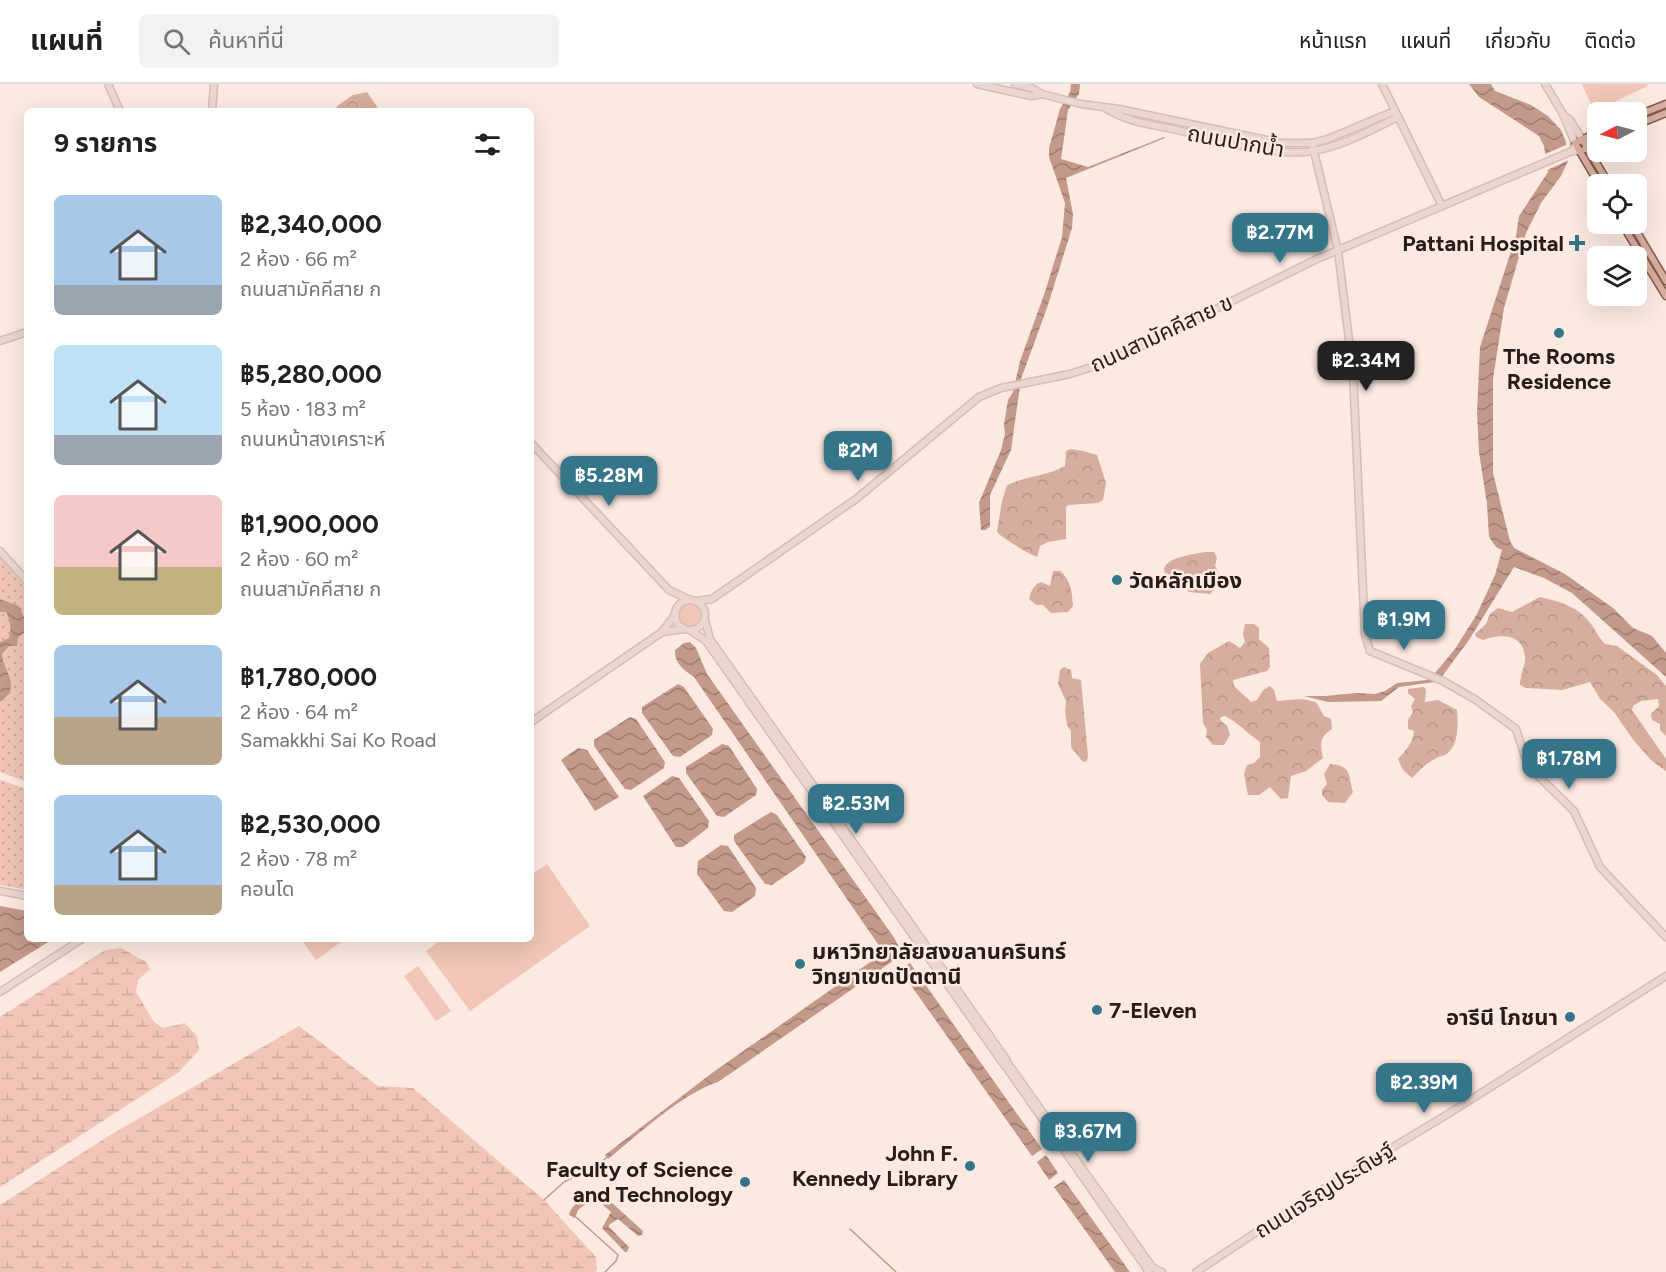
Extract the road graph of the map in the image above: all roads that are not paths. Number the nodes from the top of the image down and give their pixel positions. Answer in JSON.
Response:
{"nodes":[{"id":1,"x":108,"y":84,"type":"edge"},
{"id":2,"x":214,"y":84,"type":"edge"},
{"id":3,"x":977,"y":84,"type":"edge"},
{"id":4,"x":1015,"y":84,"type":"edge"},
{"id":5,"x":1382,"y":84,"type":"edge"},
{"id":6,"x":1545,"y":84,"type":"edge"},
{"id":7,"x":1042,"y":94,"type":"junction"},
{"id":8,"x":1666,"y":104,"type":"edge"},
{"id":9,"x":119,"y":108,"type":"edge"},
{"id":10,"x":212,"y":108,"type":"edge"},
{"id":11,"x":1106,"y":109,"type":"junction"},
{"id":12,"x":1648,"y":111,"type":"joint"},
{"id":13,"x":1666,"y":113,"type":"edge"},
{"id":14,"x":1396,"y":114,"type":"junction"},
{"id":15,"x":1563,"y":114,"type":"junction"},
{"id":16,"x":1651,"y":119,"type":"junction"},
{"id":17,"x":1647,"y":121,"type":"edge"},
{"id":18,"x":1587,"y":137,"type":"edge"},
{"id":19,"x":1582,"y":139,"type":"junction"},
{"id":20,"x":1312,"y":143,"type":"junction"},
{"id":21,"x":1575,"y":143,"type":"junction"},
{"id":22,"x":1587,"y":147,"type":"joint"},
{"id":23,"x":1314,"y":151,"type":"junction"},
{"id":24,"x":1571,"y":151,"type":"junction"},
{"id":25,"x":1580,"y":151,"type":"junction"},
{"id":26,"x":1593,"y":174,"type":"edge"},
{"id":27,"x":1442,"y":206,"type":"junction"},
{"id":28,"x":1638,"y":234,"type":"edge"},
{"id":29,"x":1644,"y":243,"type":"junction"},
{"id":30,"x":1638,"y":246,"type":"edge"},
{"id":31,"x":1338,"y":251,"type":"junction"},
{"id":32,"x":1655,"y":262,"type":"junction"},
{"id":33,"x":1648,"y":266,"type":"joint"},
{"id":34,"x":1666,"y":281,"type":"edge"},
{"id":35,"x":1666,"y":296,"type":"edge"},
{"id":36,"x":24,"y":333,"type":"edge"},
{"id":37,"x":0,"y":341,"type":"edge"},
{"id":38,"x":534,"y":445,"type":"edge"},
{"id":39,"x":0,"y":551,"type":"edge"},
{"id":40,"x":24,"y":578,"type":"edge"},
{"id":41,"x":669,"y":590,"type":"junction"},
{"id":42,"x":688,"y":599,"type":"junction"},
{"id":43,"x":712,"y":599,"type":"junction"},
{"id":44,"x":697,"y":601,"type":"junction"},
{"id":45,"x":676,"y":612,"type":"junction"},
{"id":46,"x":705,"y":618,"type":"junction"},
{"id":47,"x":687,"y":629,"type":"junction"},
{"id":48,"x":662,"y":632,"type":"junction"},
{"id":49,"x":534,"y":720,"type":"edge"},
{"id":50,"x":0,"y":891,"type":"edge"},
{"id":51,"x":24,"y":895,"type":"edge"},
{"id":52,"x":1666,"y":937,"type":"edge"},
{"id":53,"x":77,"y":942,"type":"edge"},
{"id":54,"x":1666,"y":976,"type":"edge"},
{"id":55,"x":0,"y":992,"type":"edge"},
{"id":56,"x":1005,"y":1062,"type":"junction"},
{"id":57,"x":1149,"y":1272,"type":"edge"},
{"id":58,"x":1162,"y":1272,"type":"edge"},
{"id":59,"x":1196,"y":1272,"type":"edge"}],
"edges":[{"from":1,"to":9,"type":"main road"},
{"from":2,"to":10,"type":"main road"},
{"from":3,"to":7,"type":"main road","name":"ถนนปากน้ำ"},
{"from":4,"to":7,"type":"main road","name":"ถนนปากน้ำ"},
{"from":5,"to":14,"type":"main road"},
{"from":6,"to":15,"type":"main road"},
{"from":7,"to":11,"type":"main road","name":"ถนนปากน้ำ"},
{"from":8,"to":12,"type":"main road"},
{"from":11,"to":20,"type":"main road","name":"ถนนปากน้ำ"},
{"from":11,"to":23,"type":"main road","name":"ถนนปากน้ำ"},
{"from":12,"to":16,"type":"main road"},
{"from":13,"to":16,"type":"main road"},
{"from":14,"to":20,"type":"main road","name":"ถนนปากน้ำ"},
{"from":14,"to":23,"type":"main road","name":"ถนนปากน้ำ"},
{"from":14,"to":27,"type":"main road"},
{"from":15,"to":19,"type":"main road"},
{"from":15,"to":21,"type":"main road"},
{"from":16,"to":17,"type":"main road"},
{"from":18,"to":19,"type":"main road"},
{"from":19,"to":21,"type":"main road"},
{"from":19,"to":22,"type":"main road"},
{"from":20,"to":23,"type":"main road"},
{"from":21,"to":24,"type":"main road"},
{"from":21,"to":25,"type":"main road"},
{"from":22,"to":25,"type":"main road"},
{"from":23,"to":31,"type":"main road"},
{"from":24,"to":25,"type":"main road"},
{"from":24,"to":27,"type":"main road","name":"ถนนสามัคคีสาย ข"},
{"from":25,"to":26,"type":"main road"},
{"from":27,"to":31,"type":"main road","name":"ถนนสามัคคีสาย ข"},
{"from":28,"to":29,"type":"main road"},
{"from":29,"to":30,"type":"main road"},
{"from":29,"to":32,"type":"main road"},
{"from":31,"to":43,"type":"main road","name":"ถนนสามัคคีสาย ข"},
{"from":31,"to":52,"type":"main road"},
{"from":32,"to":33,"type":"main road"},
{"from":32,"to":34,"type":"main road"},
{"from":33,"to":35,"type":"main road"},
{"from":36,"to":37,"type":"main road"},
{"from":38,"to":41,"type":"main road"},
{"from":39,"to":40,"type":"main road"},
{"from":41,"to":42,"type":"main road"},
{"from":41,"to":45,"type":"main road"},
{"from":42,"to":44,"type":"main road"},
{"from":42,"to":45,"type":"main road"},
{"from":43,"to":44,"type":"main road","name":"ถนนสามัคคีสาย ข"},
{"from":43,"to":46,"type":"main road"},
{"from":44,"to":46,"type":"main road"},
{"from":45,"to":47,"type":"main road"},
{"from":45,"to":48,"type":"main road"},
{"from":46,"to":47,"type":"main road"},
{"from":46,"to":56,"type":"main road"},
{"from":47,"to":48,"type":"main road"},
{"from":47,"to":56,"type":"main road"},
{"from":48,"to":49,"type":"main road"},
{"from":50,"to":51,"type":"main road"},
{"from":53,"to":55,"type":"main road"},
{"from":54,"to":59,"type":"main road","name":"ถนนเจริญประดิษฐ์"},
{"from":56,"to":57,"type":"main road"},
{"from":56,"to":58,"type":"main road"}]}
